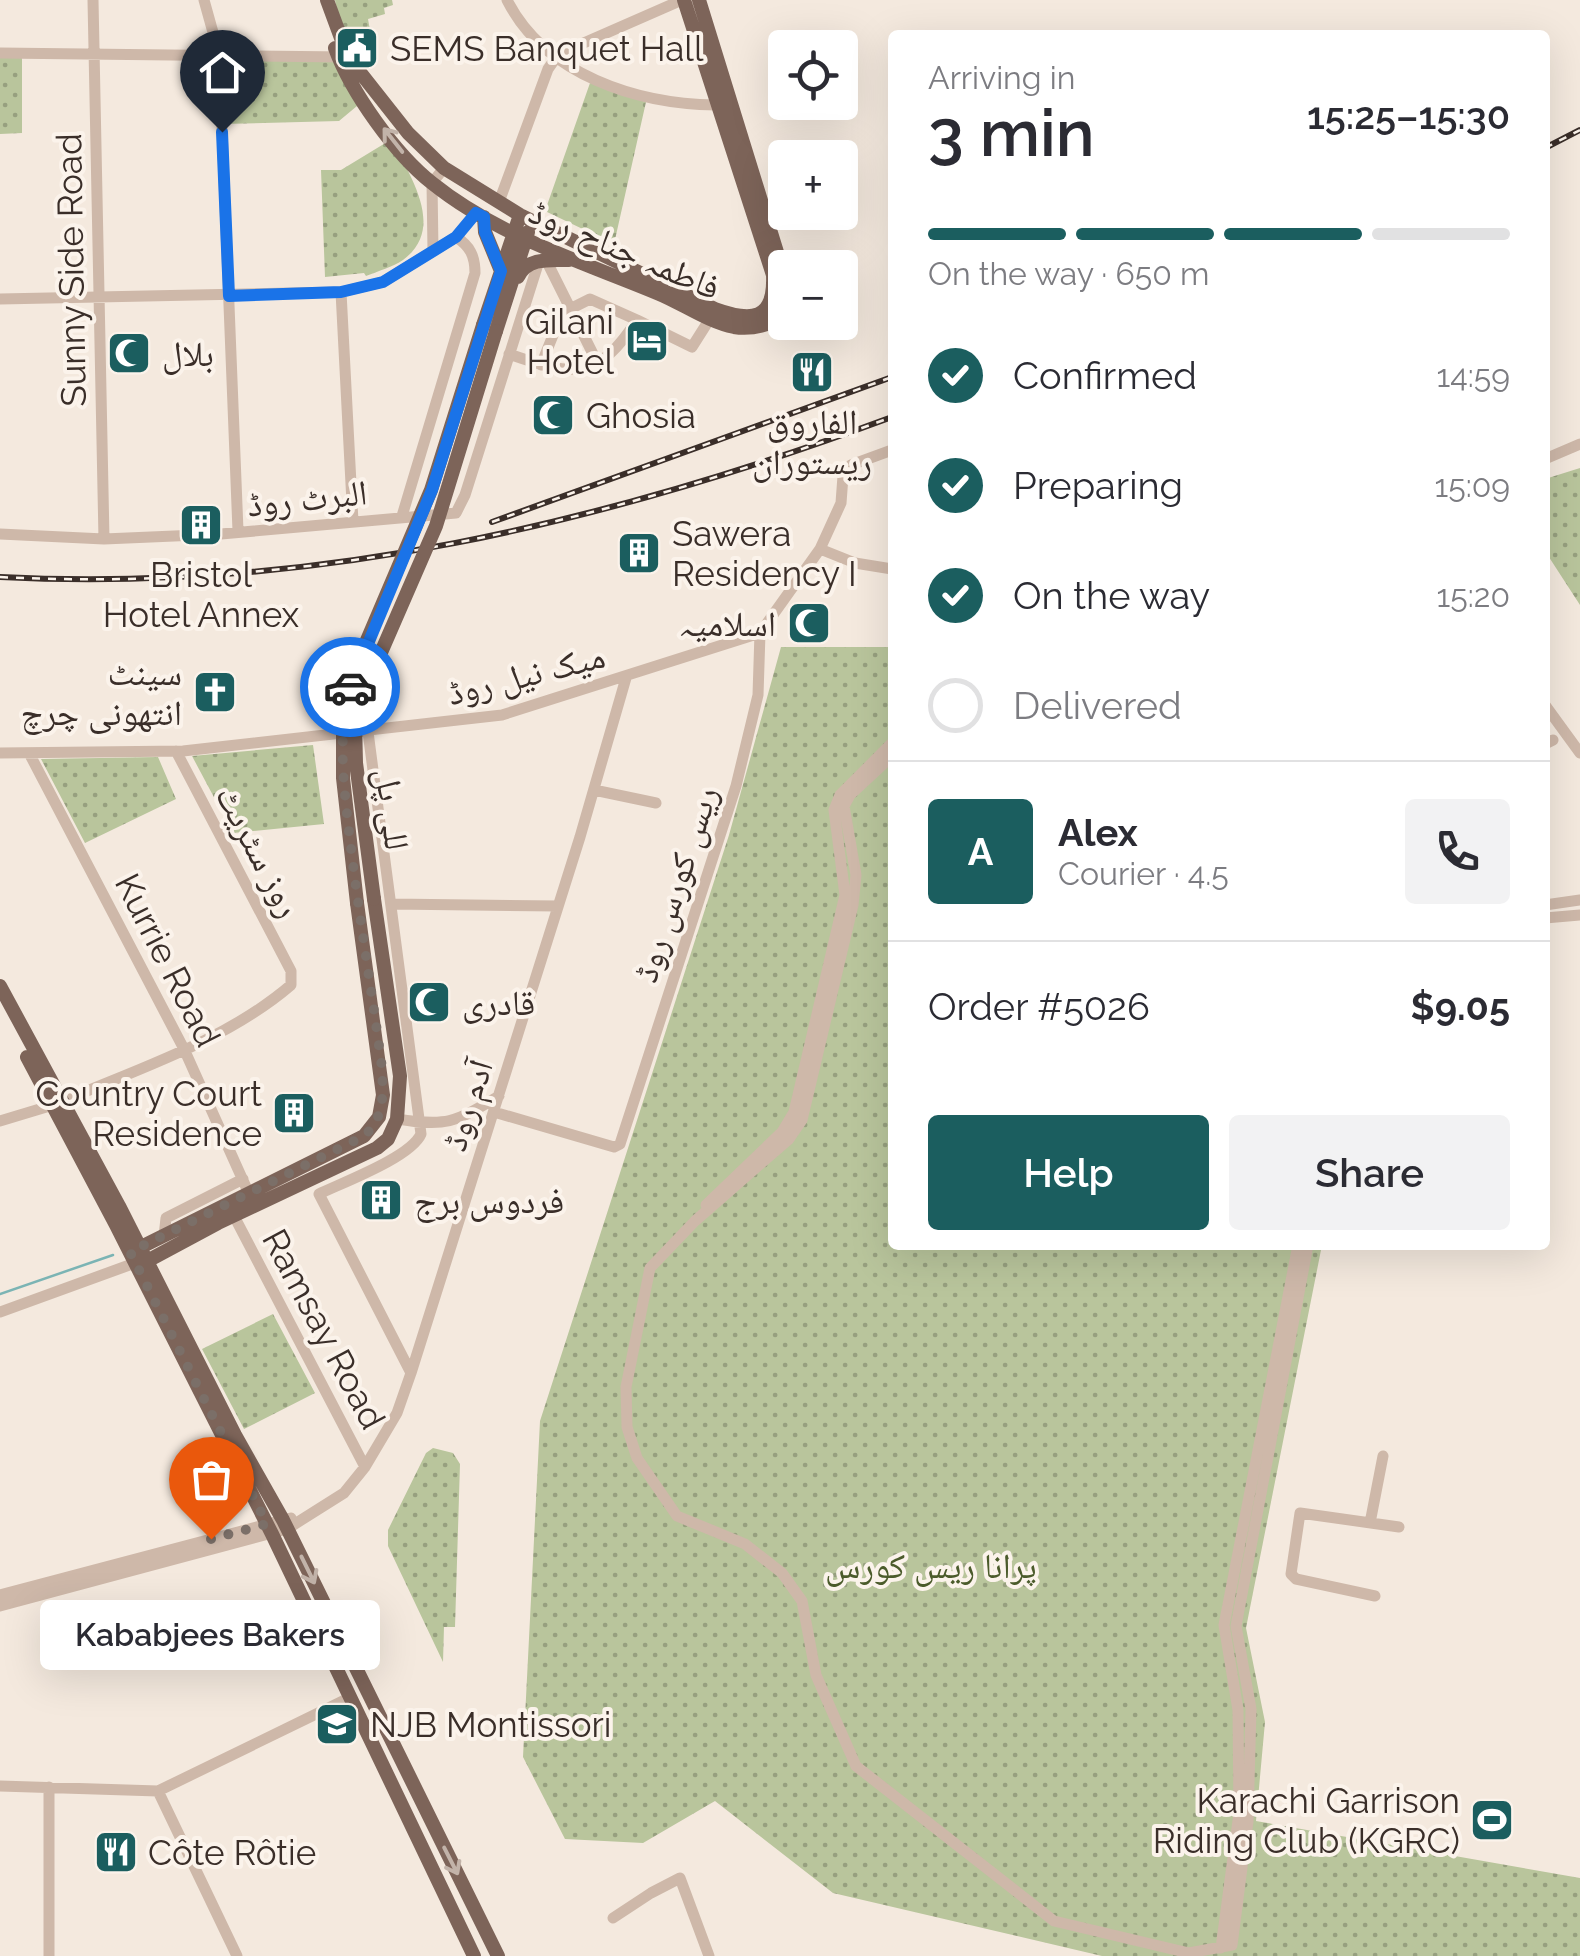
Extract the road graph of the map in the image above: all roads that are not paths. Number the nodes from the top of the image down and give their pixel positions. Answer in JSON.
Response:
{"nodes":[{"id":1,"x":94,"y":0,"type":"edge"},
{"id":2,"x":204,"y":0,"type":"edge"},
{"id":3,"x":318,"y":0,"type":"edge"},
{"id":4,"x":327,"y":0,"type":"edge"},
{"id":5,"x":508,"y":0,"type":"edge"},
{"id":6,"x":683,"y":0,"type":"edge"},
{"id":7,"x":698,"y":0,"type":"edge"},
{"id":8,"x":0,"y":53,"type":"edge"},
{"id":9,"x":94,"y":54,"type":"junction"},
{"id":10,"x":219,"y":54,"type":"junction"},
{"id":11,"x":344,"y":57,"type":"junction"},
{"id":12,"x":555,"y":59,"type":"junction"},
{"id":13,"x":716,"y":105,"type":"junction"},
{"id":14,"x":444,"y":168,"type":"junction"},
{"id":15,"x":432,"y":183,"type":"junction"},
{"id":16,"x":498,"y":202,"type":"junction"},
{"id":17,"x":480,"y":215,"type":"junction"},
{"id":18,"x":526,"y":218,"type":"junction"},
{"id":19,"x":456,"y":237,"type":"junction"},
{"id":20,"x":519,"y":237,"type":"junction"},
{"id":21,"x":776,"y":250,"type":"edge"},
{"id":22,"x":433,"y":251,"type":"junction"},
{"id":23,"x":580,"y":260,"type":"junction"},
{"id":24,"x":542,"y":261,"type":"junction"},
{"id":25,"x":501,"y":271,"type":"junction"},
{"id":26,"x":341,"y":292,"type":"junction"},
{"id":27,"x":229,"y":296,"type":"junction"},
{"id":28,"x":99,"y":299,"type":"junction"},
{"id":29,"x":0,"y":300,"type":"edge"},
{"id":30,"x":570,"y":309,"type":"junction"},
{"id":31,"x":501,"y":314,"type":"junction"},
{"id":32,"x":711,"y":318,"type":"junction"},
{"id":33,"x":637,"y":320,"type":"junction"},
{"id":34,"x":768,"y":323,"type":"edge"},
{"id":35,"x":489,"y":328,"type":"junction"},
{"id":36,"x":509,"y":354,"type":"junction"},
{"id":37,"x":598,"y":364,"type":"junction"},
{"id":38,"x":541,"y":366,"type":"junction"},
{"id":39,"x":1580,"y":444,"type":"edge"},
{"id":40,"x":888,"y":451,"type":"edge"},
{"id":41,"x":1550,"y":457,"type":"edge"},
{"id":42,"x":402,"y":516,"type":"junction"},
{"id":43,"x":353,"y":522,"type":"junction"},
{"id":44,"x":238,"y":532,"type":"junction"},
{"id":45,"x":0,"y":534,"type":"edge"},
{"id":46,"x":104,"y":539,"type":"junction"},
{"id":47,"x":820,"y":549,"type":"junction"},
{"id":48,"x":888,"y":568,"type":"edge"},
{"id":49,"x":760,"y":633,"type":"junction"},
{"id":50,"x":626,"y":678,"type":"junction"},
{"id":51,"x":1550,"y":712,"type":"edge"},
{"id":52,"x":368,"y":732,"type":"junction"},
{"id":53,"x":888,"y":747,"type":"edge"},
{"id":54,"x":176,"y":751,"type":"junction"},
{"id":55,"x":0,"y":753,"type":"edge"},
{"id":56,"x":29,"y":753,"type":"junction"},
{"id":57,"x":1580,"y":753,"type":"edge"},
{"id":58,"x":888,"y":760,"type":"edge"},
{"id":59,"x":594,"y":790,"type":"junction"},
{"id":60,"x":656,"y":802,"type":"dead end"},
{"id":61,"x":1580,"y":900,"type":"edge"},
{"id":62,"x":392,"y":904,"type":"junction"},
{"id":63,"x":1550,"y":904,"type":"edge"},
{"id":64,"x":558,"y":906,"type":"junction"},
{"id":65,"x":1580,"y":915,"type":"edge"},
{"id":66,"x":1550,"y":918,"type":"edge"},
{"id":67,"x":0,"y":986,"type":"edge"},
{"id":68,"x":0,"y":1007,"type":"edge"},
{"id":69,"x":184,"y":1049,"type":"junction"},
{"id":70,"x":32,"y":1057,"type":"junction"},
{"id":71,"x":499,"y":1096,"type":"junction"},
{"id":72,"x":58,"y":1103,"type":"junction"},
{"id":73,"x":494,"y":1112,"type":"junction"},
{"id":74,"x":465,"y":1117,"type":"junction"},
{"id":75,"x":398,"y":1120,"type":"junction"},
{"id":76,"x":0,"y":1121,"type":"edge"},
{"id":77,"x":421,"y":1123,"type":"junction"},
{"id":78,"x":487,"y":1132,"type":"junction"},
{"id":79,"x":243,"y":1179,"type":"junction"},
{"id":80,"x":250,"y":1196,"type":"junction"},
{"id":81,"x":234,"y":1216,"type":"junction"},
{"id":82,"x":695,"y":1220,"type":"junction"},
{"id":83,"x":168,"y":1242,"type":"junction"},
{"id":84,"x":1297,"y":1250,"type":"edge"},
{"id":85,"x":1307,"y":1250,"type":"edge"},
{"id":86,"x":138,"y":1258,"type":"junction"},
{"id":87,"x":154,"y":1279,"type":"junction"},
{"id":88,"x":0,"y":1312,"type":"edge"},
{"id":89,"x":410,"y":1374,"type":"junction"},
{"id":90,"x":1382,"y":1456,"type":"dead end"},
{"id":91,"x":364,"y":1467,"type":"junction"},
{"id":92,"x":1370,"y":1522,"type":"junction"},
{"id":93,"x":277,"y":1527,"type":"junction"},
{"id":94,"x":1399,"y":1528,"type":"dead end"},
{"id":95,"x":0,"y":1595,"type":"edge"},
{"id":96,"x":1375,"y":1596,"type":"dead end"},
{"id":97,"x":0,"y":1606,"type":"edge"},
{"id":98,"x":349,"y":1698,"type":"junction"},
{"id":99,"x":0,"y":1786,"type":"edge"},
{"id":100,"x":49,"y":1787,"type":"junction"},
{"id":101,"x":158,"y":1791,"type":"junction"},
{"id":102,"x":424,"y":1807,"type":"junction"},
{"id":103,"x":407,"y":1817,"type":"junction"},
{"id":104,"x":612,"y":1918,"type":"dead end"},
{"id":105,"x":1221,"y":1948,"type":"junction"},
{"id":106,"x":49,"y":1956,"type":"edge"},
{"id":107,"x":237,"y":1956,"type":"edge"},
{"id":108,"x":474,"y":1956,"type":"edge"},
{"id":109,"x":498,"y":1956,"type":"edge"},
{"id":110,"x":710,"y":1956,"type":"edge"}],
"edges":[{"from":1,"to":9,"type":"street","name":"Sunny Side Road"},
{"from":2,"to":10,"type":"street"},
{"from":3,"to":11,"type":"main road","name":"فاطمہ جناح روڈ"},
{"from":4,"to":11,"type":"main road","name":"فاطمہ جناح روڈ"},
{"from":5,"to":12,"type":"street"},
{"from":6,"to":12,"type":"street"},
{"from":6,"to":13,"type":"main road"},
{"from":7,"to":21,"type":"main road"},
{"from":8,"to":9,"type":"street"},
{"from":9,"to":10,"type":"street"},
{"from":9,"to":28,"type":"street","name":"Sunny Side Road"},
{"from":10,"to":11,"type":"street"},
{"from":10,"to":27,"type":"street"},
{"from":11,"to":14,"type":"main road","name":"فاطمہ جناح روڈ"},
{"from":15,"to":11,"type":"main road","name":"فاطمہ جناح روڈ","one_way":true},
{"from":12,"to":13,"type":"street"},
{"from":12,"to":16,"type":"street"},
{"from":13,"to":18,"type":"main road","name":"فاطمہ جناح روڈ"},
{"from":14,"to":15,"type":"street"},
{"from":14,"to":16,"type":"main road","name":"فاطمہ جناح روڈ"},
{"from":15,"to":17,"type":"main road","name":"فاطمہ جناح روڈ"},
{"from":15,"to":22,"type":"street"},
{"from":16,"to":18,"type":"main road","name":"فاطمہ جناح روڈ"},
{"from":17,"to":19,"type":"street"},
{"from":17,"to":20,"type":"main road","name":"فاطمہ جناح روڈ"},
{"from":17,"to":25,"type":"main road"},
{"from":18,"to":20,"type":"main road"},
{"from":19,"to":22,"type":"street"},
{"from":19,"to":42,"type":"street","name":"البرٹ روڈ"},
{"from":20,"to":23,"type":"main road","name":"فاطمہ جناح روڈ"},
{"from":20,"to":25,"type":"main road"},
{"from":20,"to":31,"type":"main road"},
{"from":22,"to":26,"type":"street"},
{"from":23,"to":24,"type":"main road"},
{"from":23,"to":32,"type":"main road","name":"فاطمہ جناح روڈ"},
{"from":24,"to":30,"type":"street"},
{"from":24,"to":31,"type":"main road"},
{"from":24,"to":36,"type":"street"},
{"from":25,"to":35,"type":"main road"},
{"from":26,"to":27,"type":"street"},
{"from":26,"to":43,"type":"street"},
{"from":27,"to":28,"type":"street"},
{"from":27,"to":44,"type":"street"},
{"from":28,"to":29,"type":"street"},
{"from":28,"to":46,"type":"street","name":"Sunny Side Road"},
{"from":30,"to":33,"type":"street"},
{"from":30,"to":37,"type":"street"},
{"from":30,"to":38,"type":"street"},
{"from":31,"to":35,"type":"main road"},
{"from":32,"to":33,"type":"street"},
{"from":32,"to":34,"type":"main road","name":"فاطمہ جناح روڈ"},
{"from":33,"to":37,"type":"street"},
{"from":35,"to":75,"type":"main road","name":"للی پل","bridge":true},
{"from":35,"to":80,"type":"main road","name":"للی پل","bridge":true},
{"from":36,"to":38,"type":"street"},
{"from":36,"to":42,"type":"street"},
{"from":37,"to":38,"type":"street"},
{"from":39,"to":41,"type":"street"},
{"from":40,"to":47,"type":"street"},
{"from":42,"to":43,"type":"street","name":"البرٹ روڈ"},
{"from":43,"to":44,"type":"street","name":"البرٹ روڈ"},
{"from":44,"to":46,"type":"street","name":"البرٹ روڈ"},
{"from":45,"to":46,"type":"street","name":"البرٹ روڈ"},
{"from":47,"to":48,"type":"street"},
{"from":47,"to":49,"type":"street"},
{"from":49,"to":50,"type":"street","name":"میک نیل روڈ"},
{"from":49,"to":73,"type":"street","name":"ریس کورس روڈ"},
{"from":50,"to":52,"type":"street","name":"میک نیل روڈ"},
{"from":50,"to":59,"type":"street","name":"آدم روڈ"},
{"from":51,"to":57,"type":"street"},
{"from":52,"to":54,"type":"street","name":"میک نیل روڈ"},
{"from":52,"to":62,"type":"street"},
{"from":53,"to":82,"type":"street"},
{"from":54,"to":56,"type":"street","name":"میک نیل روڈ"},
{"from":54,"to":69,"type":"street","name":"روز سٹریٹ"},
{"from":55,"to":56,"type":"street","name":"میک نیل روڈ"},
{"from":56,"to":69,"type":"street","name":"Kurrie Road"},
{"from":58,"to":82,"type":"street"},
{"from":59,"to":60,"type":"street"},
{"from":59,"to":64,"type":"street","name":"آدم روڈ"},
{"from":61,"to":63,"type":"street"},
{"from":62,"to":64,"type":"street"},
{"from":62,"to":77,"type":"street"},
{"from":64,"to":71,"type":"street","name":"آدم روڈ"},
{"from":65,"to":66,"type":"street"},
{"from":67,"to":70,"type":"main road"},
{"from":68,"to":70,"type":"main road"},
{"from":69,"to":72,"type":"street"},
{"from":69,"to":79,"type":"street","name":"Kurrie Road"},
{"from":70,"to":72,"type":"main road"},
{"from":71,"to":73,"type":"street","name":"آدم روڈ"},
{"from":71,"to":74,"type":"street"},
{"from":72,"to":76,"type":"street"},
{"from":72,"to":86,"type":"main road"},
{"from":73,"to":78,"type":"street","name":"آدم روڈ"},
{"from":74,"to":77,"type":"street"},
{"from":74,"to":78,"type":"street"},
{"from":75,"to":77,"type":"street"},
{"from":75,"to":81,"type":"main road"},
{"from":77,"to":89,"type":"street"},
{"from":78,"to":89,"type":"street","name":"آدم روڈ"},
{"from":79,"to":80,"type":"street","name":"Kurrie Road"},
{"from":79,"to":83,"type":"street"},
{"from":80,"to":83,"type":"main road"},
{"from":81,"to":83,"type":"main road"},
{"from":81,"to":91,"type":"street","name":"Ramsay Road"},
{"from":82,"to":105,"type":"street"},
{"from":83,"to":86,"type":"main road"},
{"from":83,"to":87,"type":"main road"},
{"from":84,"to":105,"type":"street"},
{"from":85,"to":105,"type":"street"},
{"from":86,"to":87,"type":"main road"},
{"from":86,"to":88,"type":"street"},
{"from":86,"to":93,"type":"main road"},
{"from":87,"to":93,"type":"main road"},
{"from":89,"to":91,"type":"street","name":"آدم روڈ"},
{"from":90,"to":92,"type":"street"},
{"from":91,"to":93,"type":"street","name":"آدم روڈ"},
{"from":92,"to":94,"type":"street"},
{"from":92,"to":96,"type":"street"},
{"from":93,"to":95,"type":"street"},
{"from":93,"to":97,"type":"street"},
{"from":93,"to":98,"type":"main road"},
{"from":93,"to":102,"type":"main road","one_way":true},
{"from":98,"to":101,"type":"street"},
{"from":98,"to":103,"type":"main road"},
{"from":99,"to":100,"type":"street"},
{"from":100,"to":101,"type":"street"},
{"from":100,"to":106,"type":"street"},
{"from":101,"to":107,"type":"street"},
{"from":102,"to":103,"type":"main road"},
{"from":102,"to":109,"type":"main road","one_way":true},
{"from":103,"to":108,"type":"main road"},
{"from":104,"to":110,"type":"street"}]}
